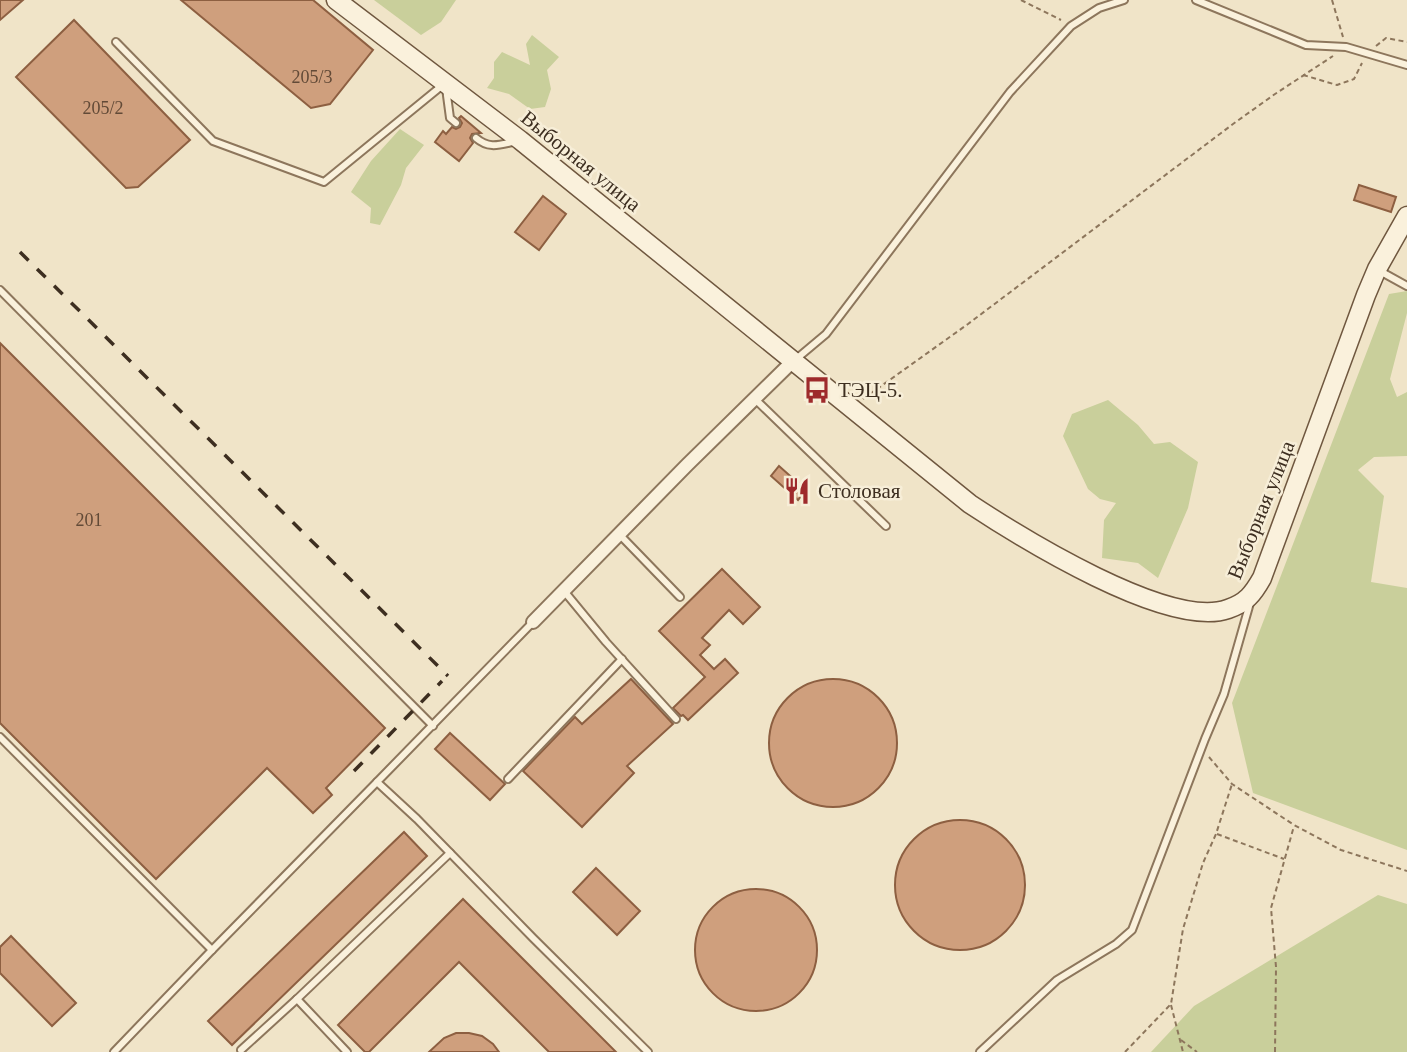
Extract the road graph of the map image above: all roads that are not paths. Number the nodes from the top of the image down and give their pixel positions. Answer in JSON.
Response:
{"nodes":[{"id":1,"x":336,"y":0,"type":"edge"},
{"id":2,"x":1124,"y":0,"type":"edge"},
{"id":3,"x":1196,"y":0,"type":"edge"},
{"id":4,"x":116,"y":42,"type":"dead end"},
{"id":5,"x":1407,"y":65,"type":"edge"},
{"id":6,"x":446,"y":83,"type":"junction"},
{"id":7,"x":456,"y":123,"type":"dead end"},
{"id":8,"x":476,"y":138,"type":"dead end"},
{"id":9,"x":520,"y":140,"type":"junction"},
{"id":10,"x":1407,"y":216,"type":"edge"},
{"id":11,"x":1377,"y":269,"type":"junction"},
{"id":12,"x":1407,"y":286,"type":"edge"},
{"id":13,"x":0,"y":290,"type":"edge"},
{"id":14,"x":793,"y":361,"type":"junction"},
{"id":15,"x":755,"y":399,"type":"junction"},
{"id":16,"x":886,"y":526,"type":"dead end"},
{"id":17,"x":619,"y":534,"type":"junction"},
{"id":18,"x":564,"y":591,"type":"junction"},
{"id":19,"x":1253,"y":595,"type":"junction"},
{"id":20,"x":680,"y":597,"type":"dead end"},
{"id":21,"x":533,"y":622,"type":"joint"},
{"id":22,"x":622,"y":659,"type":"junction"},
{"id":23,"x":676,"y":719,"type":"dead end"},
{"id":24,"x":433,"y":726,"type":"junction"},
{"id":25,"x":0,"y":737,"type":"edge"},
{"id":26,"x":508,"y":779,"type":"dead end"},
{"id":27,"x":377,"y":782,"type":"junction"},
{"id":28,"x":450,"y":853,"type":"junction"},
{"id":29,"x":212,"y":950,"type":"junction"},
{"id":30,"x":297,"y":999,"type":"junction"},
{"id":31,"x":241,"y":1050,"type":"dead end"},
{"id":32,"x":114,"y":1052,"type":"edge"},
{"id":33,"x":347,"y":1052,"type":"edge"},
{"id":34,"x":648,"y":1052,"type":"edge"},
{"id":35,"x":979,"y":1052,"type":"edge"}],
"edges":[{"from":1,"to":6,"type":"main road","name":"Выборная улица"},
{"from":2,"to":14,"type":"lane"},
{"from":3,"to":5,"type":"lane"},
{"from":4,"to":6,"type":"lane"},
{"from":6,"to":7,"type":"lane"},
{"from":6,"to":9,"type":"main road","name":"Выборная улица"},
{"from":8,"to":9,"type":"lane"},
{"from":9,"to":14,"type":"main road","name":"Выборная улица"},
{"from":10,"to":11,"type":"main road","name":"Выборная улица"},
{"from":11,"to":12,"type":"lane"},
{"from":11,"to":19,"type":"main road","name":"Выборная улица"},
{"from":13,"to":24,"type":"lane"},
{"from":14,"to":15,"type":"street"},
{"from":14,"to":19,"type":"main road","name":"Выборная улица"},
{"from":15,"to":16,"type":"lane"},
{"from":15,"to":17,"type":"street"},
{"from":17,"to":18,"type":"street"},
{"from":17,"to":20,"type":"lane"},
{"from":18,"to":21,"type":"street"},
{"from":18,"to":22,"type":"lane"},
{"from":19,"to":35,"type":"lane"},
{"from":21,"to":24,"type":"lane"},
{"from":22,"to":23,"type":"lane"},
{"from":22,"to":26,"type":"lane"},
{"from":24,"to":27,"type":"lane"},
{"from":25,"to":29,"type":"lane"},
{"from":27,"to":28,"type":"lane"},
{"from":27,"to":29,"type":"lane"},
{"from":28,"to":30,"type":"lane"},
{"from":28,"to":34,"type":"lane"},
{"from":29,"to":32,"type":"lane"},
{"from":30,"to":31,"type":"lane"},
{"from":30,"to":33,"type":"lane"}]}
